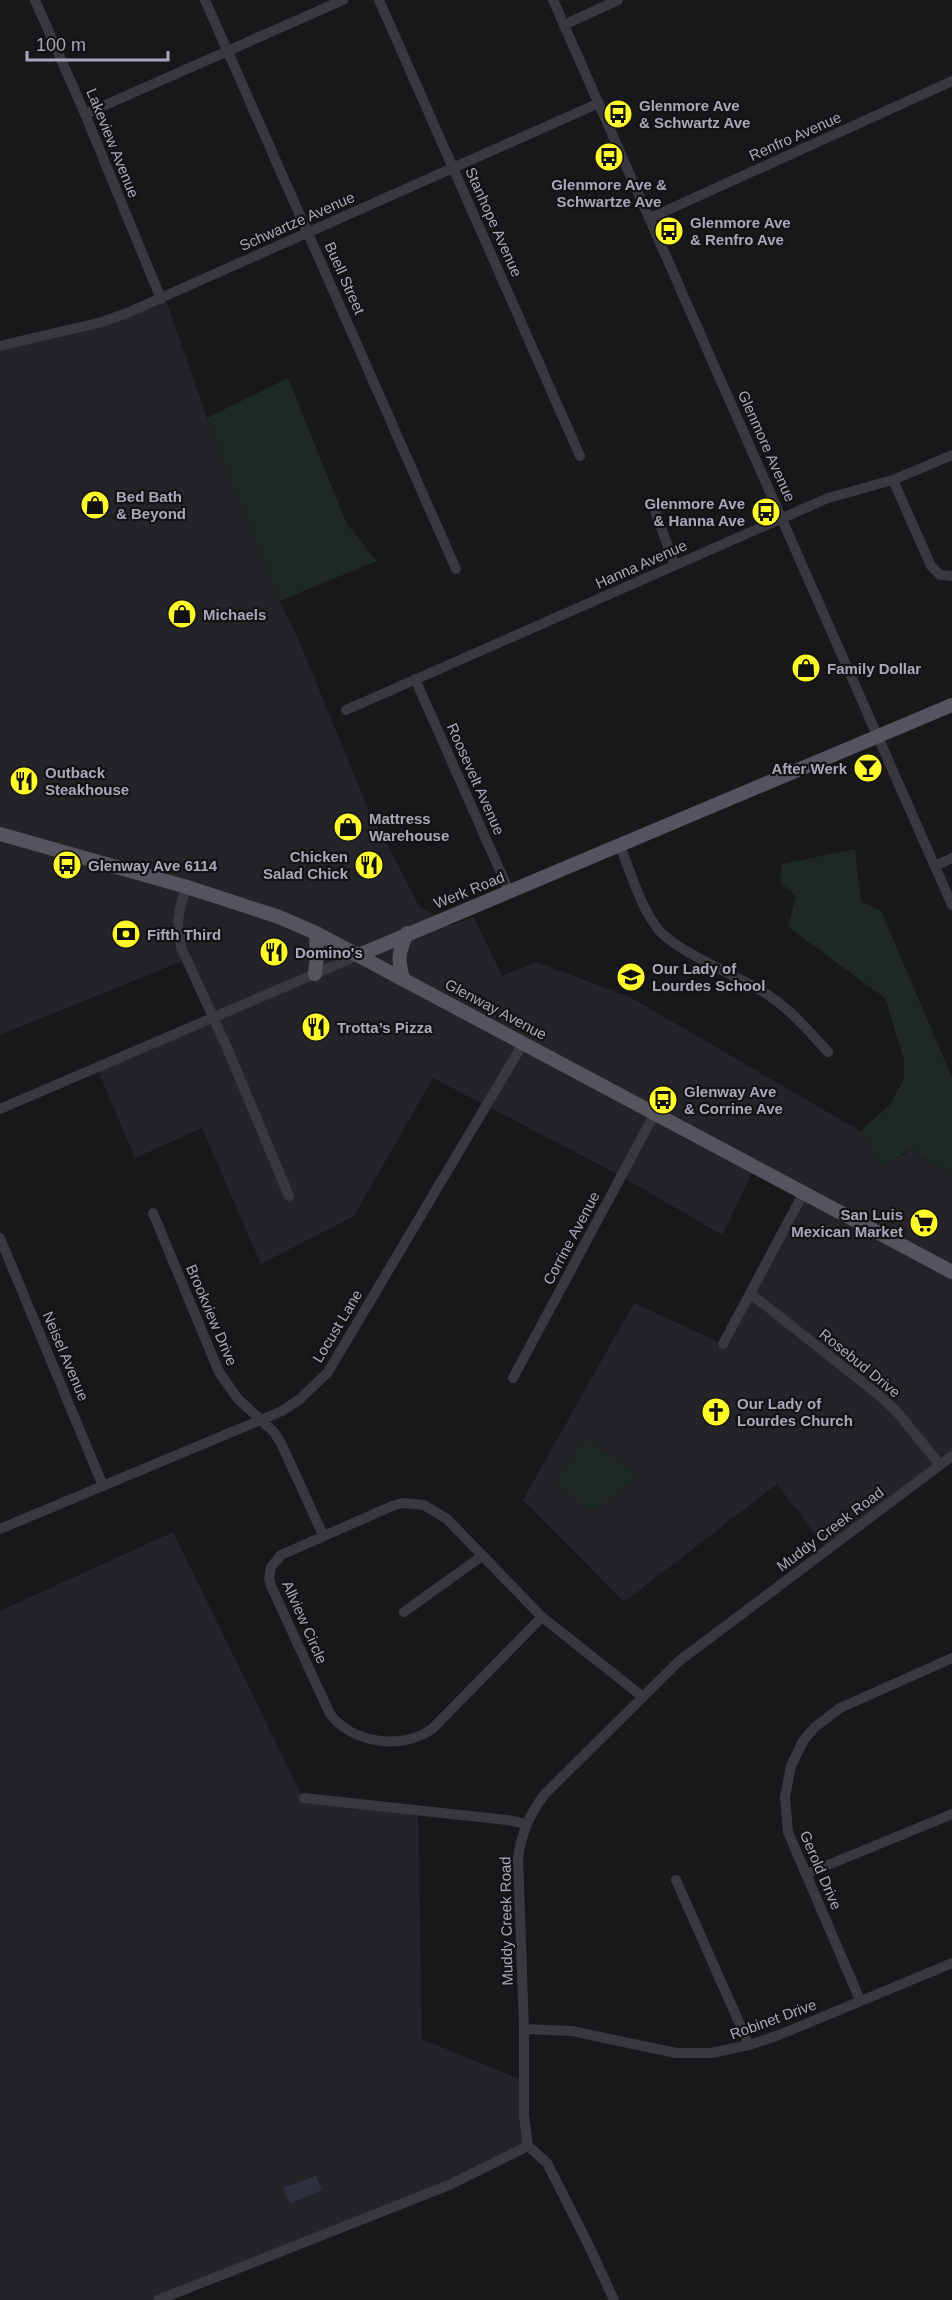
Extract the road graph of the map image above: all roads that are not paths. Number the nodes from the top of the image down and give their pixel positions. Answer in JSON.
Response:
{"nodes":[{"id":1,"x":35,"y":0,"type":"edge"},
{"id":2,"x":206,"y":0,"type":"edge"},
{"id":3,"x":343,"y":0,"type":"edge"},
{"id":4,"x":380,"y":0,"type":"edge"},
{"id":5,"x":553,"y":0,"type":"edge"},
{"id":6,"x":618,"y":0,"type":"edge"},
{"id":7,"x":564,"y":25,"type":"junction"},
{"id":8,"x":228,"y":51,"type":"junction"},
{"id":9,"x":952,"y":81,"type":"edge"},
{"id":10,"x":599,"y":103,"type":"junction"},
{"id":11,"x":85,"y":114,"type":"junction"},
{"id":12,"x":454,"y":168,"type":"junction"},
{"id":13,"x":650,"y":218,"type":"junction"},
{"id":14,"x":308,"y":232,"type":"junction"},
{"id":15,"x":161,"y":298,"type":"junction"},
{"id":16,"x":0,"y":346,"type":"edge"},
{"id":17,"x":952,"y":455,"type":"edge"},
{"id":18,"x":580,"y":456,"type":"dead end"},
{"id":19,"x":893,"y":480,"type":"junction"},
{"id":20,"x":655,"y":511,"type":"dead end"},
{"id":21,"x":782,"y":518,"type":"junction"},
{"id":22,"x":675,"y":565,"type":"junction"},
{"id":23,"x":456,"y":569,"type":"dead end"},
{"id":24,"x":952,"y":576,"type":"edge"},
{"id":25,"x":415,"y":680,"type":"junction"},
{"id":26,"x":952,"y":705,"type":"edge"},
{"id":27,"x":346,"y":710,"type":"dead end"},
{"id":28,"x":879,"y":737,"type":"junction"},
{"id":29,"x":0,"y":834,"type":"edge"},
{"id":30,"x":620,"y":846,"type":"junction"},
{"id":31,"x":952,"y":858,"type":"edge"},
{"id":32,"x":935,"y":866,"type":"junction"},
{"id":33,"x":187,"y":887,"type":"junction"},
{"id":34,"x":509,"y":891,"type":"junction"},
{"id":35,"x":952,"y":905,"type":"edge"},
{"id":36,"x":316,"y":933,"type":"junction"},
{"id":37,"x":407,"y":933,"type":"junction"},
{"id":38,"x":359,"y":955,"type":"junction"},
{"id":39,"x":315,"y":974,"type":"junction"},
{"id":40,"x":403,"y":978,"type":"junction"},
{"id":41,"x":213,"y":1018,"type":"junction"},
{"id":42,"x":524,"y":1042,"type":"junction"},
{"id":43,"x":828,"y":1052,"type":"dead end"},
{"id":44,"x":0,"y":1109,"type":"edge"},
{"id":45,"x":656,"y":1113,"type":"junction"},
{"id":46,"x":804,"y":1192,"type":"junction"},
{"id":47,"x":289,"y":1196,"type":"dead end"},
{"id":48,"x":153,"y":1213,"type":"dead end"},
{"id":49,"x":0,"y":1238,"type":"edge"},
{"id":50,"x":952,"y":1272,"type":"edge"},
{"id":51,"x":751,"y":1294,"type":"junction"},
{"id":52,"x":723,"y":1344,"type":"dead end"},
{"id":53,"x":513,"y":1378,"type":"dead end"},
{"id":54,"x":258,"y":1420,"type":"junction"},
{"id":55,"x":952,"y":1456,"type":"edge"},
{"id":56,"x":940,"y":1465,"type":"junction"},
{"id":57,"x":103,"y":1486,"type":"junction"},
{"id":58,"x":0,"y":1529,"type":"edge"},
{"id":59,"x":323,"y":1535,"type":"junction"},
{"id":60,"x":482,"y":1556,"type":"junction"},
{"id":61,"x":404,"y":1612,"type":"dead end"},
{"id":62,"x":542,"y":1617,"type":"junction"},
{"id":63,"x":952,"y":1658,"type":"edge"},
{"id":64,"x":643,"y":1697,"type":"junction"},
{"id":65,"x":303,"y":1798,"type":"dead end"},
{"id":66,"x":952,"y":1814,"type":"edge"},
{"id":67,"x":526,"y":1824,"type":"junction"},
{"id":68,"x":806,"y":1874,"type":"junction"},
{"id":69,"x":676,"y":1880,"type":"dead end"},
{"id":70,"x":952,"y":1963,"type":"edge"},
{"id":71,"x":860,"y":2000,"type":"junction"},
{"id":72,"x":524,"y":2029,"type":"junction"},
{"id":73,"x":749,"y":2045,"type":"junction"},
{"id":74,"x":528,"y":2146,"type":"junction"},
{"id":75,"x":158,"y":2300,"type":"edge"},
{"id":76,"x":614,"y":2300,"type":"edge"}],
"edges":[{"from":1,"to":11,"type":"street","name":"Lakeview Avenue"},
{"from":2,"to":8,"type":"street","name":"Buell Street"},
{"from":3,"to":8,"type":"street"},
{"from":4,"to":12,"type":"street","name":"Stanhope Avenue"},
{"from":5,"to":7,"type":"street","name":"Glenmore Avenue"},
{"from":6,"to":7,"type":"street"},
{"from":7,"to":10,"type":"street","name":"Glenmore Avenue"},
{"from":8,"to":11,"type":"street"},
{"from":8,"to":14,"type":"street","name":"Buell Street"},
{"from":9,"to":13,"type":"street","name":"Renfro Avenue"},
{"from":10,"to":12,"type":"street","name":"Schwartze Avenue"},
{"from":10,"to":13,"type":"street","name":"Glenmore Avenue"},
{"from":11,"to":15,"type":"street","name":"Lakeview Avenue"},
{"from":12,"to":14,"type":"street","name":"Schwartze Avenue"},
{"from":12,"to":18,"type":"street","name":"Stanhope Avenue"},
{"from":13,"to":21,"type":"street","name":"Glenmore Avenue"},
{"from":14,"to":15,"type":"street","name":"Schwartze Avenue"},
{"from":14,"to":23,"type":"street","name":"Buell Street"},
{"from":15,"to":16,"type":"street","name":"Schwartze Avenue"},
{"from":17,"to":19,"type":"street","name":"Hanna Avenue"},
{"from":19,"to":21,"type":"street","name":"Hanna Avenue"},
{"from":19,"to":24,"type":"street"},
{"from":20,"to":22,"type":"street"},
{"from":21,"to":22,"type":"street","name":"Hanna Avenue"},
{"from":21,"to":28,"type":"street","name":"Glenmore Avenue"},
{"from":22,"to":25,"type":"street","name":"Hanna Avenue"},
{"from":25,"to":27,"type":"street","name":"Hanna Avenue"},
{"from":25,"to":34,"type":"street","name":"Roosevelt Avenue"},
{"from":26,"to":28,"type":"main road","name":"Werk Road"},
{"from":28,"to":30,"type":"main road","name":"Werk Road"},
{"from":28,"to":32,"type":"street","name":"Glenmore Avenue"},
{"from":29,"to":33,"type":"main road","name":"Glenway Avenue"},
{"from":30,"to":34,"type":"main road","name":"Werk Road"},
{"from":30,"to":43,"type":"street"},
{"from":31,"to":32,"type":"street"},
{"from":32,"to":35,"type":"street","name":"Glenmore Avenue"},
{"from":33,"to":36,"type":"main road","name":"Glenway Avenue"},
{"from":33,"to":41,"type":"street"},
{"from":34,"to":37,"type":"main road","name":"Werk Road"},
{"from":36,"to":38,"type":"main road","name":"Glenway Avenue"},
{"from":36,"to":39,"type":"main road"},
{"from":37,"to":38,"type":"main road","name":"Werk Road"},
{"from":37,"to":40,"type":"main road"},
{"from":38,"to":39,"type":"street","name":"Werk Road"},
{"from":38,"to":40,"type":"main road","name":"Glenway Avenue"},
{"from":39,"to":41,"type":"street","name":"Werk Road"},
{"from":40,"to":42,"type":"main road","name":"Glenway Avenue"},
{"from":41,"to":44,"type":"street","name":"Werk Road"},
{"from":41,"to":47,"type":"street"},
{"from":42,"to":45,"type":"main road","name":"Glenway Avenue"},
{"from":42,"to":54,"type":"street","name":"Locust Lane"},
{"from":45,"to":46,"type":"main road","name":"Glenway Avenue"},
{"from":45,"to":53,"type":"street","name":"Corrine Avenue"},
{"from":46,"to":50,"type":"main road","name":"Glenway Avenue"},
{"from":46,"to":51,"type":"street"},
{"from":48,"to":54,"type":"street","name":"Brookview Drive"},
{"from":49,"to":57,"type":"street","name":"Neisel Avenue"},
{"from":51,"to":52,"type":"street"},
{"from":51,"to":56,"type":"street","name":"Rosebud Drive"},
{"from":54,"to":57,"type":"street","name":"Locust Lane"},
{"from":54,"to":59,"type":"street","name":"Brookview Drive"},
{"from":55,"to":56,"type":"street","name":"Muddy Creek Road"},
{"from":56,"to":64,"type":"street","name":"Muddy Creek Road"},
{"from":57,"to":58,"type":"street","name":"Locust Lane"},
{"from":59,"to":60,"type":"street","name":"Allview Circle"},
{"from":59,"to":62,"type":"street","name":"Allview Circle"},
{"from":60,"to":61,"type":"street"},
{"from":60,"to":62,"type":"street","name":"Allview Circle"},
{"from":62,"to":64,"type":"street","name":"Allview Circle"},
{"from":63,"to":68,"type":"street","name":"Gerold Drive"},
{"from":64,"to":67,"type":"street","name":"Muddy Creek Road"},
{"from":65,"to":67,"type":"street"},
{"from":66,"to":68,"type":"street"},
{"from":67,"to":72,"type":"street","name":"Muddy Creek Road"},
{"from":68,"to":71,"type":"street","name":"Gerold Drive"},
{"from":69,"to":73,"type":"street"},
{"from":70,"to":71,"type":"street","name":"Robinet Drive"},
{"from":71,"to":73,"type":"street","name":"Robinet Drive"},
{"from":72,"to":73,"type":"street","name":"Robinet Drive"},
{"from":72,"to":74,"type":"street","name":"Muddy Creek Road"},
{"from":74,"to":75,"type":"street"},
{"from":74,"to":76,"type":"street"}]}
